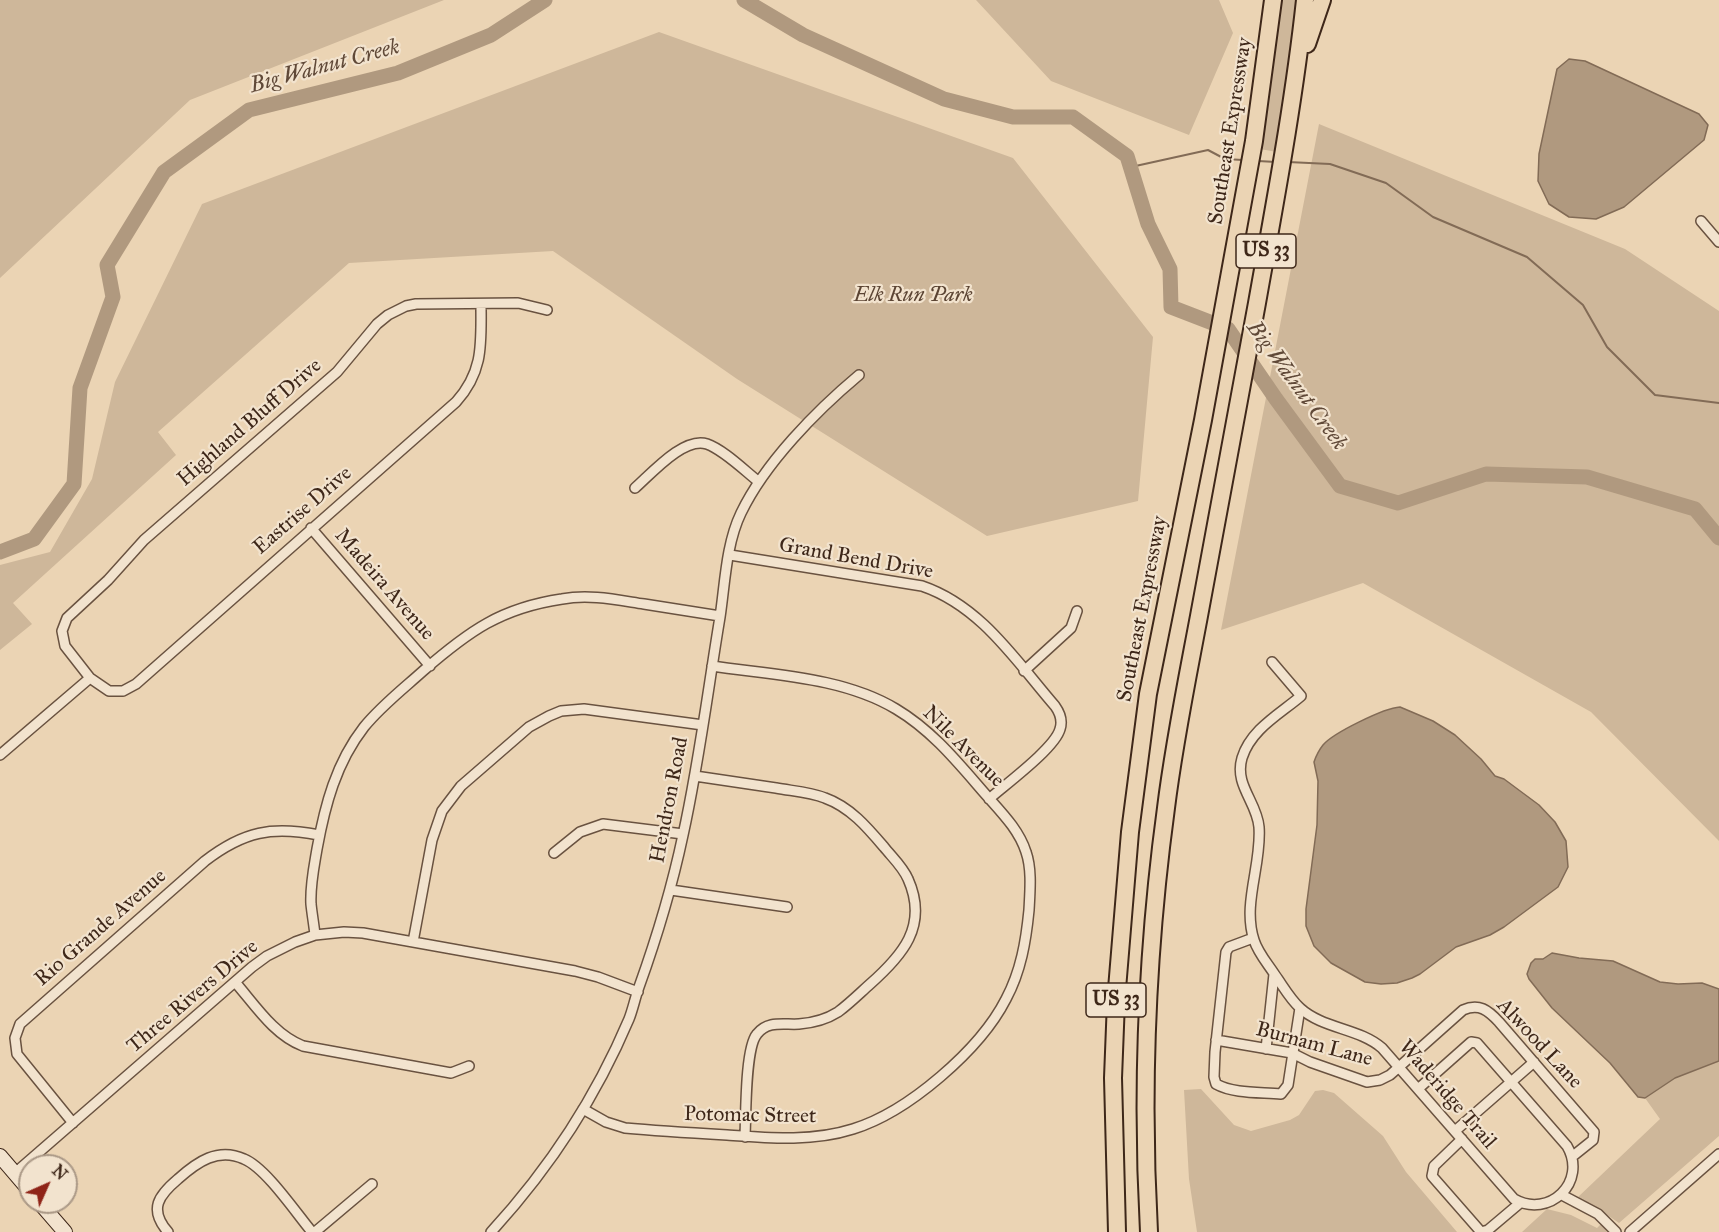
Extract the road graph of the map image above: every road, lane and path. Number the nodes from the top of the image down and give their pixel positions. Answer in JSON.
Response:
{"nodes":[{"id":1,"x":1263,"y":0,"type":"edge"},
{"id":2,"x":1273,"y":0,"type":"edge"},
{"id":3,"x":1305,"y":0,"type":"edge"},
{"id":4,"x":1322,"y":0,"type":"edge"},
{"id":5,"x":1267,"y":56,"type":"junction"},
{"id":6,"x":1298,"y":67,"type":"junction"},
{"id":7,"x":1701,"y":221,"type":"dead end"},
{"id":8,"x":1719,"y":242,"type":"edge"},
{"id":9,"x":481,"y":304,"type":"junction"},
{"id":10,"x":547,"y":310,"type":"dead end"},
{"id":11,"x":859,"y":375,"type":"dead end"},
{"id":12,"x":759,"y":482,"type":"junction"},
{"id":13,"x":635,"y":489,"type":"dead end"},
{"id":14,"x":311,"y":528,"type":"junction"},
{"id":15,"x":730,"y":555,"type":"junction"},
{"id":16,"x":1077,"y":611,"type":"dead end"},
{"id":17,"x":720,"y":616,"type":"junction"},
{"id":18,"x":1272,"y":662,"type":"dead end"},
{"id":19,"x":430,"y":666,"type":"junction"},
{"id":20,"x":712,"y":666,"type":"junction"},
{"id":21,"x":1024,"y":671,"type":"junction"},
{"id":22,"x":90,"y":678,"type":"junction"},
{"id":23,"x":703,"y":725,"type":"junction"},
{"id":24,"x":0,"y":755,"type":"edge"},
{"id":25,"x":695,"y":776,"type":"junction"},
{"id":26,"x":989,"y":799,"type":"junction"},
{"id":27,"x":683,"y":834,"type":"junction"},
{"id":28,"x":320,"y":835,"type":"junction"},
{"id":29,"x":555,"y":853,"type":"dead end"},
{"id":30,"x":670,"y":890,"type":"junction"},
{"id":31,"x":787,"y":907,"type":"dead end"},
{"id":32,"x":1028,"y":924,"type":"joint"},
{"id":33,"x":315,"y":935,"type":"junction"},
{"id":34,"x":1253,"y":938,"type":"junction"},
{"id":35,"x":413,"y":942,"type":"junction"},
{"id":36,"x":1274,"y":974,"type":"junction"},
{"id":37,"x":235,"y":982,"type":"junction"},
{"id":38,"x":638,"y":992,"type":"junction"},
{"id":39,"x":1300,"y":1008,"type":"junction"},
{"id":40,"x":1216,"y":1040,"type":"junction"},
{"id":41,"x":1266,"y":1048,"type":"junction"},
{"id":42,"x":1292,"y":1053,"type":"junction"},
{"id":43,"x":1534,"y":1062,"type":"junction"},
{"id":44,"x":469,"y":1066,"type":"dead end"},
{"id":45,"x":1399,"y":1067,"type":"junction"},
{"id":46,"x":1511,"y":1082,"type":"junction"},
{"id":47,"x":1418,"y":1089,"type":"junction"},
{"id":48,"x":583,"y":1109,"type":"junction"},
{"id":49,"x":73,"y":1123,"type":"junction"},
{"id":50,"x":1455,"y":1131,"type":"junction"},
{"id":51,"x":745,"y":1137,"type":"junction"},
{"id":52,"x":1462,"y":1139,"type":"junction"},
{"id":53,"x":1719,"y":1154,"type":"edge"},
{"id":54,"x":0,"y":1156,"type":"edge"},
{"id":55,"x":1573,"y":1156,"type":"junction"},
{"id":56,"x":15,"y":1173,"type":"junction"},
{"id":57,"x":18,"y":1177,"type":"edge"},
{"id":58,"x":372,"y":1184,"type":"dead end"},
{"id":59,"x":1562,"y":1195,"type":"junction"},
{"id":60,"x":1520,"y":1203,"type":"junction"},
{"id":61,"x":49,"y":1214,"type":"edge"},
{"id":62,"x":65,"y":1232,"type":"edge"},
{"id":63,"x":168,"y":1232,"type":"edge"},
{"id":64,"x":314,"y":1232,"type":"edge"},
{"id":65,"x":491,"y":1232,"type":"edge"},
{"id":66,"x":1117,"y":1232,"type":"edge"},
{"id":67,"x":1149,"y":1232,"type":"edge"},
{"id":68,"x":1616,"y":1232,"type":"edge"},
{"id":69,"x":1630,"y":1232,"type":"edge"}],
"edges":[{"from":1,"to":5,"type":"highway"},
{"from":2,"to":5,"type":"highway","name":"Southeast Expressway","number":"US 33"},
{"from":3,"to":6,"type":"highway","number":"US 33"},
{"from":4,"to":6,"type":"highway"},
{"from":5,"to":66,"type":"highway","name":"Southeast Expressway","number":"US 33"},
{"from":6,"to":67,"type":"highway","number":"US 33"},
{"from":7,"to":8,"type":"street"},
{"from":9,"to":10,"type":"street","name":"Highland Bluff Drive"},
{"from":9,"to":14,"type":"street","name":"Eastrise Drive"},
{"from":9,"to":22,"type":"street","name":"Highland Bluff Drive"},
{"from":11,"to":12,"type":"street","name":"Hendron Road"},
{"from":12,"to":13,"type":"street"},
{"from":12,"to":15,"type":"street","name":"Hendron Road"},
{"from":14,"to":19,"type":"street","name":"Madeira Avenue"},
{"from":14,"to":22,"type":"street","name":"Eastrise Drive"},
{"from":15,"to":17,"type":"street","name":"Hendron Road"},
{"from":15,"to":21,"type":"street","name":"Grand Bend Drive"},
{"from":16,"to":21,"type":"street"},
{"from":17,"to":19,"type":"street"},
{"from":17,"to":20,"type":"street","name":"Hendron Road"},
{"from":18,"to":34,"type":"street","name":"Waderidge Trail"},
{"from":19,"to":28,"type":"street"},
{"from":20,"to":23,"type":"street","name":"Hendron Road"},
{"from":20,"to":26,"type":"street","name":"Nile Avenue"},
{"from":21,"to":26,"type":"street","name":"Grand Bend Drive"},
{"from":22,"to":24,"type":"street"},
{"from":23,"to":25,"type":"street","name":"Hendron Road"},
{"from":23,"to":35,"type":"street"},
{"from":25,"to":27,"type":"street","name":"Hendron Road"},
{"from":25,"to":51,"type":"street"},
{"from":26,"to":32,"type":"street","name":"Nile Avenue"},
{"from":27,"to":29,"type":"street"},
{"from":27,"to":30,"type":"street","name":"Hendron Road"},
{"from":28,"to":33,"type":"street"},
{"from":28,"to":49,"type":"street","name":"Rio Grande Avenue"},
{"from":30,"to":31,"type":"street"},
{"from":30,"to":38,"type":"street","name":"Hendron Road"},
{"from":32,"to":51,"type":"street","name":"Potomac Street"},
{"from":33,"to":35,"type":"street","name":"Three Rivers Drive"},
{"from":33,"to":37,"type":"street","name":"Three Rivers Drive"},
{"from":34,"to":36,"type":"street","name":"Waderidge Trail"},
{"from":34,"to":40,"type":"street"},
{"from":35,"to":38,"type":"street","name":"Three Rivers Drive"},
{"from":36,"to":39,"type":"street","name":"Waderidge Trail"},
{"from":36,"to":41,"type":"street"},
{"from":37,"to":44,"type":"street"},
{"from":37,"to":49,"type":"street","name":"Three Rivers Drive"},
{"from":38,"to":48,"type":"street","name":"Hendron Road"},
{"from":39,"to":42,"type":"street"},
{"from":39,"to":45,"type":"street","name":"Waderidge Trail"},
{"from":40,"to":41,"type":"street","name":"Burnam Lane"},
{"from":40,"to":42,"type":"street"},
{"from":41,"to":42,"type":"street","name":"Burnam Lane"},
{"from":42,"to":45,"type":"street","name":"Burnam Lane"},
{"from":43,"to":45,"type":"street","name":"Alwood Lane"},
{"from":43,"to":46,"type":"street"},
{"from":43,"to":55,"type":"street","name":"Alwood Lane"},
{"from":45,"to":47,"type":"street","name":"Waderidge Trail"},
{"from":46,"to":47,"type":"street"},
{"from":46,"to":50,"type":"street"},
{"from":46,"to":55,"type":"street"},
{"from":47,"to":50,"type":"street","name":"Waderidge Trail"},
{"from":48,"to":51,"type":"street","name":"Potomac Street"},
{"from":48,"to":65,"type":"street","name":"Hendron Road"},
{"from":49,"to":56,"type":"street","name":"Three Rivers Drive"},
{"from":50,"to":52,"type":"street","name":"Waderidge Trail"},
{"from":52,"to":60,"type":"street","name":"Waderidge Trail"},
{"from":52,"to":60,"type":"street"},
{"from":53,"to":69,"type":"street"},
{"from":54,"to":56,"type":"main road"},
{"from":55,"to":59,"type":"street"},
{"from":56,"to":57,"type":"main road"},
{"from":58,"to":64,"type":"street"},
{"from":59,"to":60,"type":"street"},
{"from":59,"to":68,"type":"street"},
{"from":61,"to":62,"type":"main road"},
{"from":63,"to":64,"type":"street"}]}
